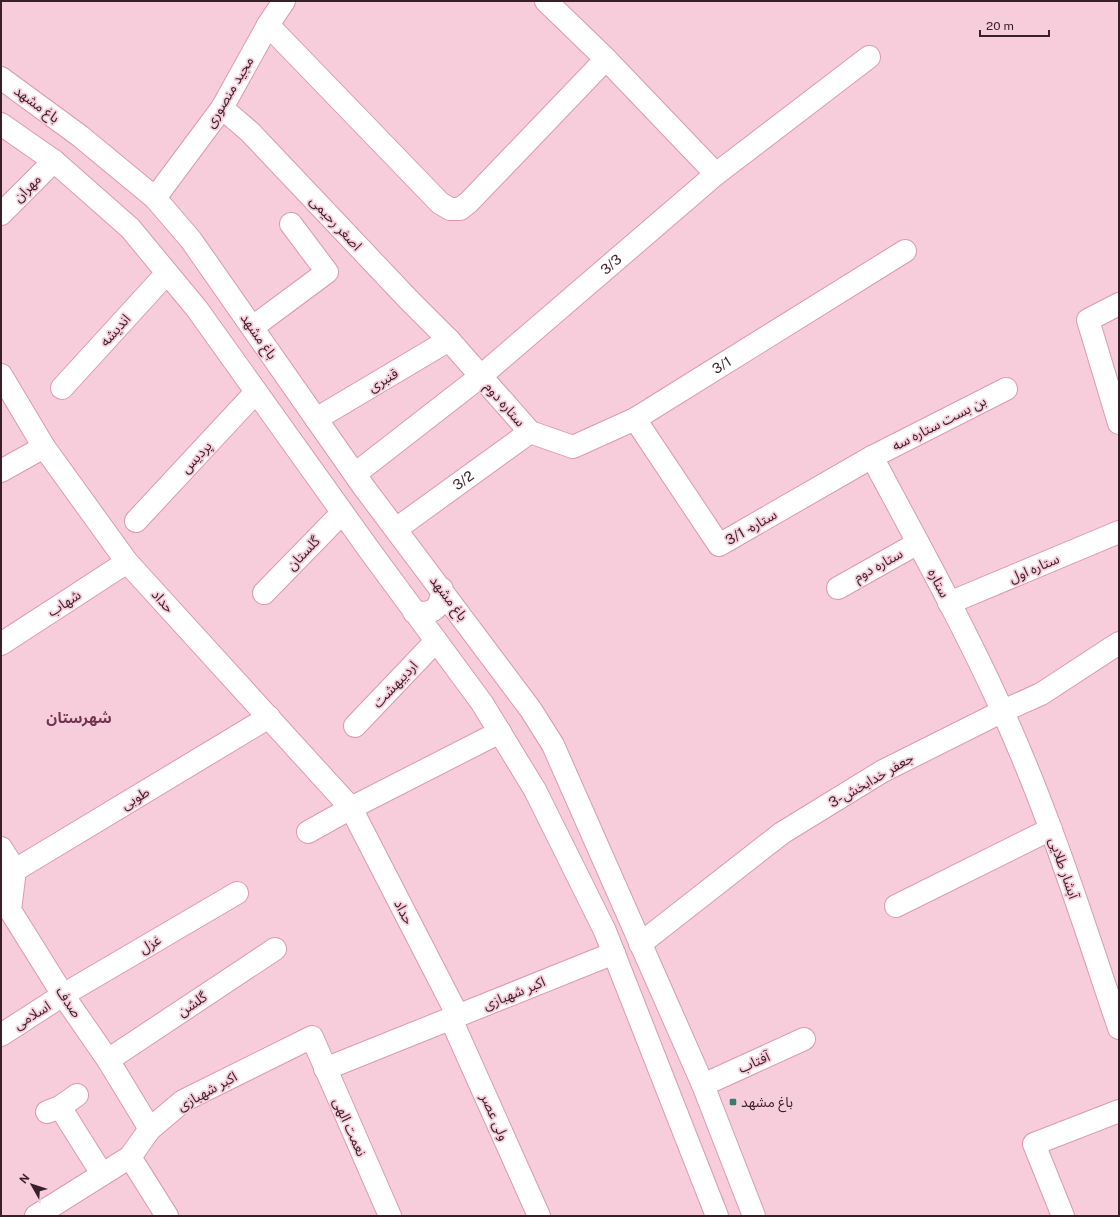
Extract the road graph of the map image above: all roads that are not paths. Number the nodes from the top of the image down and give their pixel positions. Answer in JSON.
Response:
{"nodes":[{"id":1,"x":284,"y":1,"type":"edge"},
{"id":2,"x":546,"y":1,"type":"edge"},
{"id":3,"x":268,"y":25,"type":"junction"},
{"id":4,"x":869,"y":57,"type":"dead end"},
{"id":5,"x":606,"y":59,"type":"junction"},
{"id":6,"x":1,"y":78,"type":"edge"},
{"id":7,"x":222,"y":108,"type":"junction"},
{"id":8,"x":1,"y":124,"type":"edge"},
{"id":9,"x":54,"y":161,"type":"junction"},
{"id":10,"x":716,"y":174,"type":"junction"},
{"id":11,"x":155,"y":198,"type":"junction"},
{"id":12,"x":1,"y":214,"type":"edge"},
{"id":13,"x":291,"y":224,"type":"dead end"},
{"id":14,"x":905,"y":252,"type":"dead end"},
{"id":15,"x":167,"y":273,"type":"junction"},
{"id":16,"x":1119,"y":304,"type":"edge"},
{"id":17,"x":254,"y":327,"type":"junction"},
{"id":18,"x":449,"y":340,"type":"junction"},
{"id":19,"x":1,"y":375,"type":"edge"},
{"id":20,"x":480,"y":376,"type":"junction"},
{"id":21,"x":62,"y":388,"type":"dead end"},
{"id":22,"x":1006,"y":389,"type":"dead end"},
{"id":23,"x":256,"y":392,"type":"junction"},
{"id":24,"x":316,"y":419,"type":"junction"},
{"id":25,"x":635,"y":419,"type":"junction"},
{"id":26,"x":1119,"y":423,"type":"edge"},
{"id":27,"x":530,"y":432,"type":"junction"},
{"id":28,"x":44,"y":447,"type":"junction"},
{"id":29,"x":872,"y":457,"type":"junction"},
{"id":30,"x":1,"y":471,"type":"edge"},
{"id":31,"x":355,"y":474,"type":"junction"},
{"id":32,"x":342,"y":513,"type":"junction"},
{"id":33,"x":136,"y":521,"type":"dead end"},
{"id":34,"x":396,"y":529,"type":"junction"},
{"id":35,"x":1119,"y":532,"type":"edge"},
{"id":36,"x":918,"y":543,"type":"junction"},
{"id":37,"x":128,"y":562,"type":"junction"},
{"id":38,"x":442,"y":588,"type":"junction"},
{"id":39,"x":838,"y":588,"type":"dead end"},
{"id":40,"x":264,"y":593,"type":"dead end"},
{"id":41,"x":949,"y":603,"type":"junction"},
{"id":42,"x":414,"y":612,"type":"junction"},
{"id":43,"x":436,"y":641,"type":"junction"},
{"id":44,"x":1119,"y":643,"type":"edge"},
{"id":45,"x":1,"y":644,"type":"edge"},
{"id":46,"x":483,"y":644,"type":"junction"},
{"id":47,"x":458,"y":668,"type":"junction"},
{"id":48,"x":1003,"y":711,"type":"junction"},
{"id":49,"x":268,"y":717,"type":"junction"},
{"id":50,"x":355,"y":726,"type":"dead end"},
{"id":51,"x":500,"y":732,"type":"junction"},
{"id":52,"x":351,"y":808,"type":"junction"},
{"id":53,"x":1051,"y":829,"type":"junction"},
{"id":54,"x":308,"y":832,"type":"dead end"},
{"id":55,"x":1,"y":848,"type":"edge"},
{"id":56,"x":8,"y":874,"type":"edge"},
{"id":57,"x":237,"y":893,"type":"dead end"},
{"id":58,"x":896,"y":906,"type":"dead end"},
{"id":59,"x":640,"y":944,"type":"junction"},
{"id":60,"x":275,"y":949,"type":"dead end"},
{"id":61,"x":614,"y":953,"type":"junction"},
{"id":62,"x":63,"y":995,"type":"junction"},
{"id":63,"x":454,"y":1018,"type":"junction"},
{"id":64,"x":1119,"y":1028,"type":"edge"},
{"id":65,"x":1,"y":1035,"type":"edge"},
{"id":66,"x":312,"y":1037,"type":"joint"},
{"id":67,"x":804,"y":1039,"type":"dead end"},
{"id":68,"x":108,"y":1060,"type":"junction"},
{"id":69,"x":325,"y":1069,"type":"junction"},
{"id":70,"x":703,"y":1085,"type":"junction"},
{"id":71,"x":61,"y":1105,"type":"dead end"},
{"id":72,"x":1119,"y":1111,"type":"edge"},
{"id":73,"x":150,"y":1129,"type":"junction"},
{"id":74,"x":130,"y":1157,"type":"junction"},
{"id":75,"x":102,"y":1174,"type":"junction"},
{"id":76,"x":36,"y":1216,"type":"edge"},
{"id":77,"x":167,"y":1216,"type":"edge"},
{"id":78,"x":390,"y":1216,"type":"edge"},
{"id":79,"x":539,"y":1216,"type":"edge"},
{"id":80,"x":717,"y":1216,"type":"edge"},
{"id":81,"x":754,"y":1216,"type":"edge"},
{"id":82,"x":1063,"y":1216,"type":"edge"}],
"edges":[{"from":1,"to":3,"type":"street","name":"مجید منصوری"},
{"from":2,"to":5,"type":"street"},
{"from":3,"to":5,"type":"street"},
{"from":3,"to":7,"type":"street","name":"مجید منصوری"},
{"from":4,"to":10,"type":"street","name":"3/3"},
{"from":5,"to":10,"type":"street"},
{"from":6,"to":11,"type":"street","name":"باغ مشهد"},
{"from":7,"to":11,"type":"street","name":"مجید منصوری"},
{"from":7,"to":18,"type":"street","name":"اصغر رحیمی"},
{"from":8,"to":9,"type":"street"},
{"from":9,"to":12,"type":"street","name":"مهران"},
{"from":9,"to":15,"type":"street"},
{"from":10,"to":20,"type":"street","name":"3/3"},
{"from":11,"to":17,"type":"street","name":"باغ مشهد"},
{"from":13,"to":17,"type":"street"},
{"from":14,"to":25,"type":"street","name":"3/1"},
{"from":15,"to":21,"type":"street","name":"اندیشه"},
{"from":15,"to":23,"type":"street"},
{"from":16,"to":26,"type":"street"},
{"from":17,"to":24,"type":"street","name":"باغ مشهد"},
{"from":18,"to":20,"type":"street","name":"اصغر رحیمی"},
{"from":18,"to":24,"type":"street","name":"قنبری"},
{"from":19,"to":28,"type":"street","name":"حداد"},
{"from":20,"to":27,"type":"street","name":"ستاره دوم"},
{"from":20,"to":31,"type":"street","name":"3/3"},
{"from":22,"to":29,"type":"street","name":"بن بست ستاره سه"},
{"from":23,"to":32,"type":"street"},
{"from":23,"to":33,"type":"street","name":"پردیس"},
{"from":24,"to":31,"type":"street","name":"باغ مشهد"},
{"from":25,"to":27,"type":"street","name":"3/1"},
{"from":25,"to":29,"type":"street","name":"ستاره- 3/1"},
{"from":27,"to":34,"type":"street","name":"3/2"},
{"from":28,"to":30,"type":"street"},
{"from":28,"to":37,"type":"street","name":"حداد"},
{"from":29,"to":36,"type":"street","name":"ستاره"},
{"from":31,"to":34,"type":"street","name":"باغ مشهد"},
{"from":32,"to":40,"type":"street","name":"گلستان"},
{"from":32,"to":42,"type":"street"},
{"from":34,"to":38,"type":"street","name":"باغ مشهد"},
{"from":35,"to":41,"type":"street","name":"ستاره اول"},
{"from":36,"to":39,"type":"street","name":"ستاره دوم"},
{"from":36,"to":41,"type":"street","name":"ستاره"},
{"from":37,"to":45,"type":"street","name":"شهاب"},
{"from":37,"to":49,"type":"street","name":"حداد"},
{"from":38,"to":42,"type":"street"},
{"from":38,"to":46,"type":"street","name":"باغ مشهد"},
{"from":41,"to":48,"type":"street","name":"ستاره"},
{"from":42,"to":43,"type":"street"},
{"from":43,"to":47,"type":"street"},
{"from":43,"to":50,"type":"street","name":"اردیبهشت"},
{"from":44,"to":48,"type":"street","name":"جعفر خدابخش-3"},
{"from":46,"to":47,"type":"street"},
{"from":46,"to":59,"type":"street","name":"باغ مشهد"},
{"from":47,"to":51,"type":"street"},
{"from":48,"to":53,"type":"street","name":"آبشار طلایی"},
{"from":48,"to":59,"type":"street","name":"جعفر خدابخش-3"},
{"from":49,"to":52,"type":"street","name":"حداد"},
{"from":49,"to":56,"type":"street","name":"طوبی"},
{"from":51,"to":52,"type":"street"},
{"from":51,"to":61,"type":"street"},
{"from":52,"to":54,"type":"street"},
{"from":52,"to":63,"type":"street","name":"حداد"},
{"from":53,"to":58,"type":"street"},
{"from":53,"to":64,"type":"street","name":"آبشار طلایی"},
{"from":55,"to":56,"type":"street"},
{"from":56,"to":62,"type":"street","name":"صدف"},
{"from":57,"to":62,"type":"street","name":"غزل"},
{"from":59,"to":70,"type":"street","name":"باغ مشهد"},
{"from":60,"to":68,"type":"street","name":"گلشن"},
{"from":61,"to":63,"type":"street","name":"اکبر شهبازی"},
{"from":61,"to":80,"type":"street"},
{"from":62,"to":65,"type":"street","name":"اسلامی"},
{"from":62,"to":68,"type":"street","name":"صدف"},
{"from":63,"to":69,"type":"street","name":"اکبر شهبازی"},
{"from":63,"to":79,"type":"street","name":"ولی عصر"},
{"from":66,"to":69,"type":"street","name":"نعمت الهی"},
{"from":66,"to":73,"type":"street","name":"اکبر شهبازی"},
{"from":67,"to":70,"type":"street","name":"آفتاب"},
{"from":68,"to":73,"type":"street","name":"صدف"},
{"from":69,"to":78,"type":"street","name":"نعمت الهی"},
{"from":70,"to":81,"type":"street","name":"باغ مشهد"},
{"from":71,"to":75,"type":"street"},
{"from":72,"to":82,"type":"street"},
{"from":73,"to":74,"type":"street","name":"اکبر شهبازی"},
{"from":74,"to":75,"type":"street","name":"اکبر شهبازی"},
{"from":74,"to":77,"type":"street"},
{"from":75,"to":76,"type":"street","name":"اکبر شهبازی"}]}
